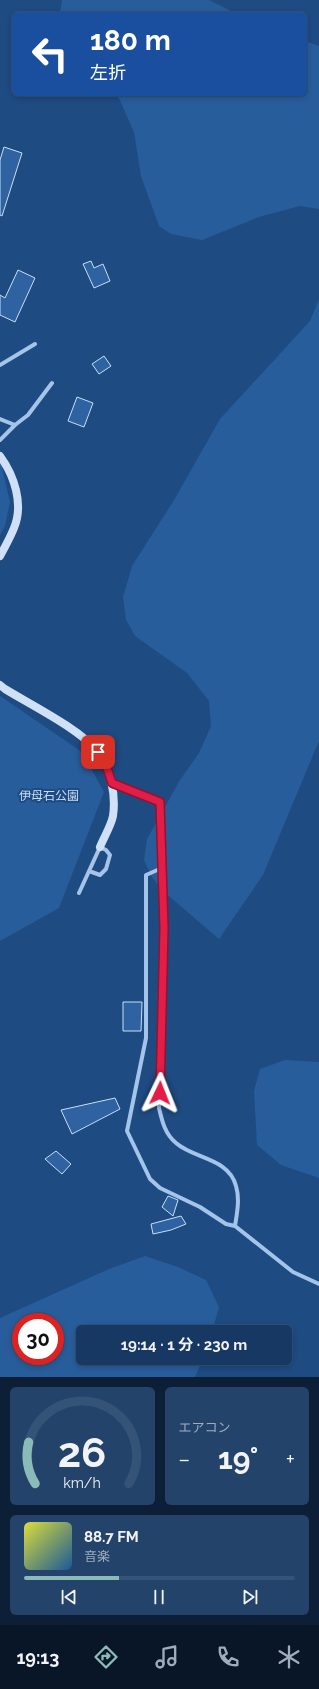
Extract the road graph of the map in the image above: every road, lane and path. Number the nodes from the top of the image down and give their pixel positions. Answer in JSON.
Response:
{"nodes":[{"id":1,"x":35,"y":344,"type":"dead end"},
{"id":2,"x":0,"y":365,"type":"edge"},
{"id":3,"x":52,"y":383,"type":"dead end"},
{"id":4,"x":0,"y":419,"type":"edge"},
{"id":5,"x":14,"y":425,"type":"junction"},
{"id":6,"x":0,"y":440,"type":"edge"},
{"id":7,"x":0,"y":456,"type":"edge"},
{"id":8,"x":0,"y":556,"type":"edge"},
{"id":9,"x":0,"y":685,"type":"edge"},
{"id":10,"x":112,"y":783,"type":"junction"},
{"id":11,"x":100,"y":847,"type":"junction"},
{"id":12,"x":162,"y":868,"type":"junction"},
{"id":13,"x":89,"y":872,"type":"junction"},
{"id":14,"x":79,"y":892,"type":"dead end"},
{"id":15,"x":235,"y":1226,"type":"junction"},
{"id":16,"x":319,"y":1284,"type":"edge"}],
"edges":[{"from":1,"to":2,"type":"street"},
{"from":3,"to":5,"type":"street"},
{"from":4,"to":5,"type":"street"},
{"from":5,"to":6,"type":"street"},
{"from":7,"to":8,"type":"street"},
{"from":9,"to":10,"type":"street"},
{"from":10,"to":11,"type":"street"},
{"from":10,"to":12,"type":"street"},
{"from":11,"to":13,"type":"street"},
{"from":11,"to":13,"type":"street"},
{"from":12,"to":15,"type":"street"},
{"from":12,"to":15,"type":"street"},
{"from":13,"to":14,"type":"street"},
{"from":15,"to":16,"type":"street"}]}
